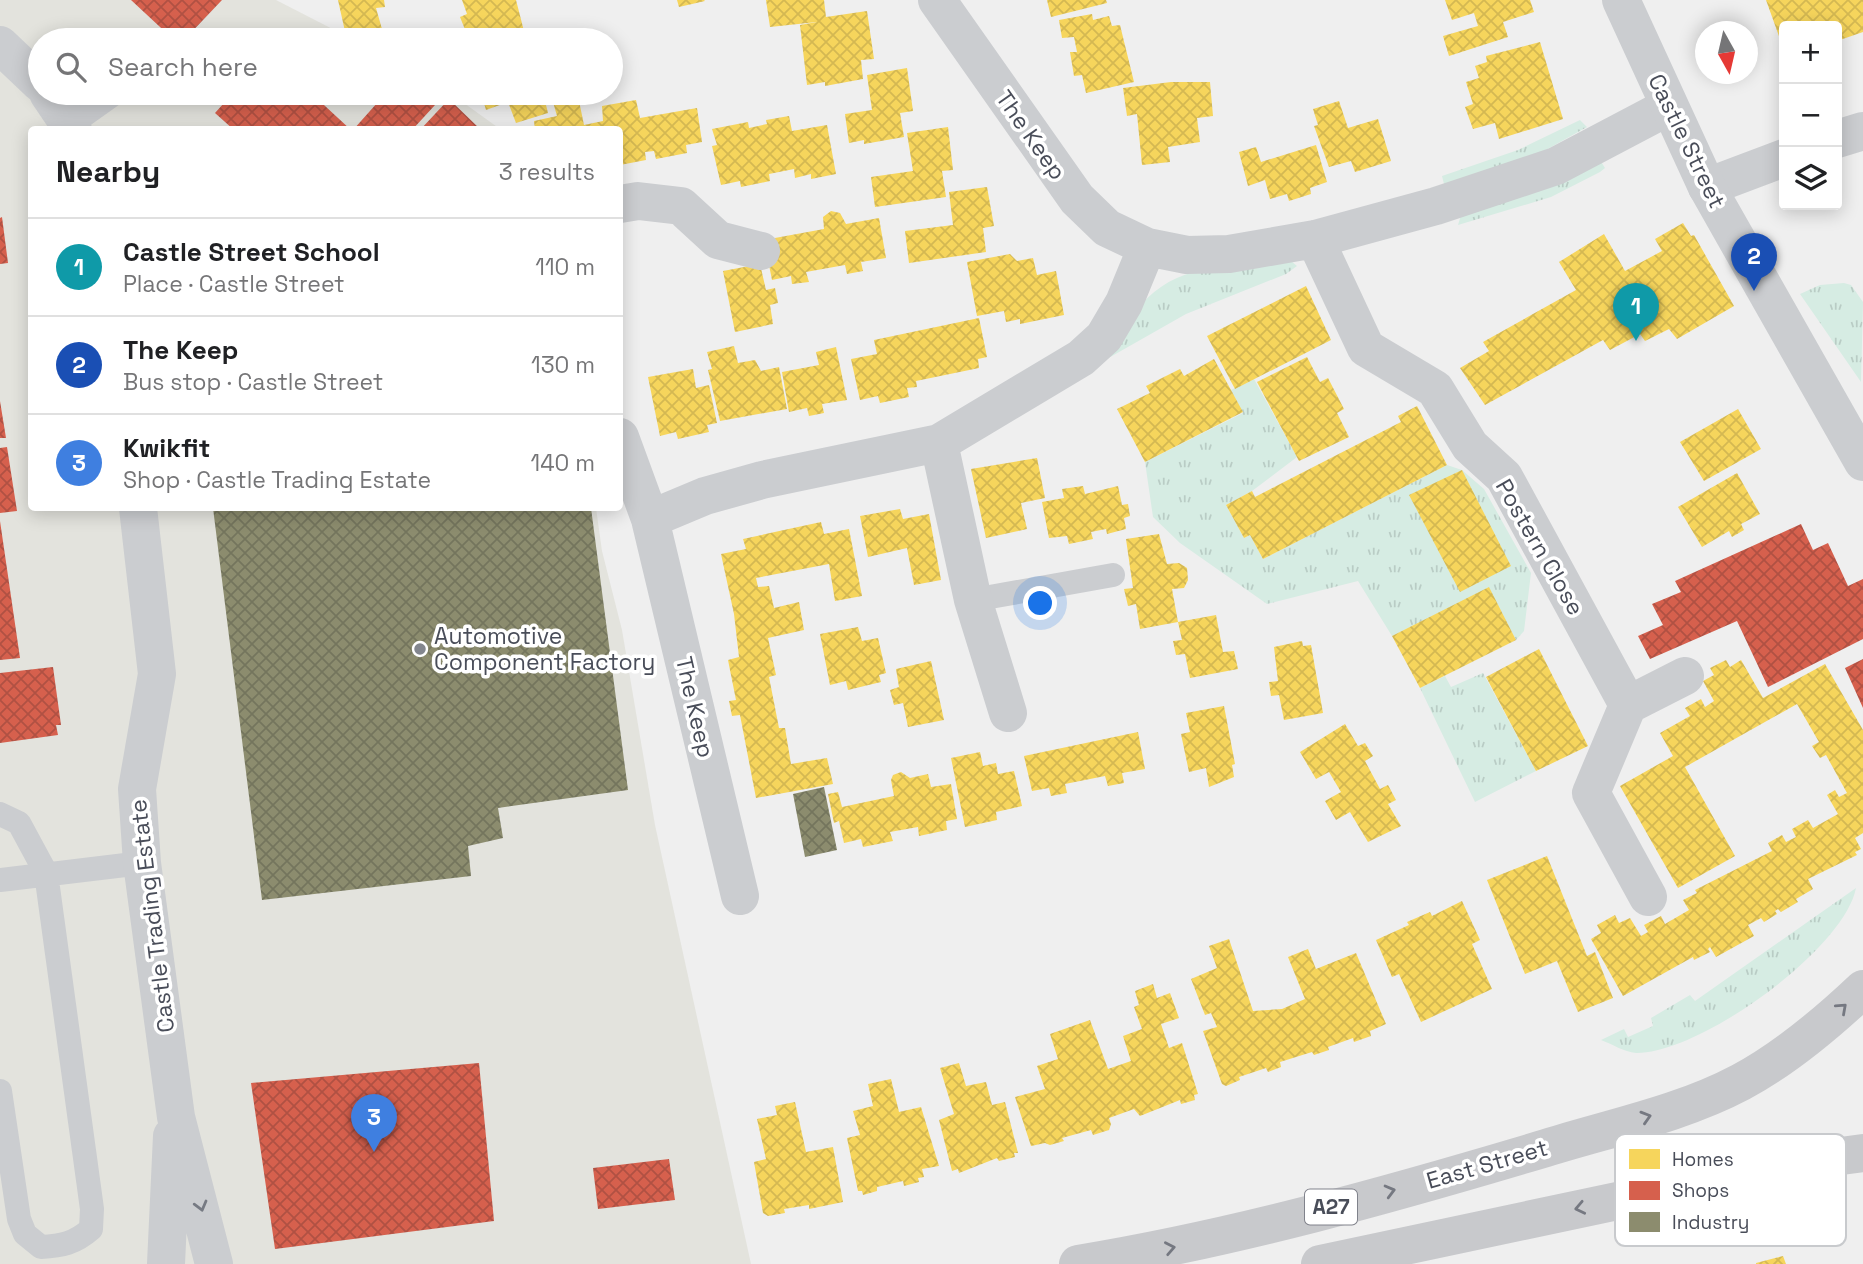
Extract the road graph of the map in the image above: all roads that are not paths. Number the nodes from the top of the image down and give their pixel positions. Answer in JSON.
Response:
{"nodes":[{"id":1,"x":937,"y":0,"type":"edge"},
{"id":2,"x":1621,"y":0,"type":"edge"},
{"id":3,"x":0,"y":45,"type":"edge"},
{"id":4,"x":28,"y":72,"type":"edge"},
{"id":5,"x":56,"y":105,"type":"edge"},
{"id":6,"x":100,"y":105,"type":"edge"},
{"id":7,"x":1668,"y":107,"type":"junction"},
{"id":8,"x":71,"y":126,"type":"edge"},
{"id":9,"x":73,"y":126,"type":"edge"},
{"id":10,"x":1863,"y":131,"type":"edge"},
{"id":11,"x":1842,"y":137,"type":"edge"},
{"id":12,"x":1779,"y":160,"type":"edge"},
{"id":13,"x":1707,"y":187,"type":"junction"},
{"id":14,"x":623,"y":204,"type":"edge"},
{"id":15,"x":1315,"y":239,"type":"junction"},
{"id":16,"x":1147,"y":247,"type":"junction"},
{"id":17,"x":761,"y":251,"type":"dead end"},
{"id":18,"x":939,"y":443,"type":"junction"},
{"id":19,"x":623,"y":445,"type":"edge"},
{"id":20,"x":1863,"y":462,"type":"edge"},
{"id":21,"x":138,"y":511,"type":"edge"},
{"id":22,"x":650,"y":519,"type":"junction"},
{"id":23,"x":1113,"y":575,"type":"dead end"},
{"id":24,"x":973,"y":600,"type":"junction"},
{"id":25,"x":1685,"y":676,"type":"dead end"},
{"id":26,"x":1628,"y":705,"type":"junction"},
{"id":27,"x":1008,"y":713,"type":"dead end"},
{"id":28,"x":0,"y":814,"type":"edge"},
{"id":29,"x":142,"y":863,"type":"junction"},
{"id":30,"x":46,"y":873,"type":"junction"},
{"id":31,"x":0,"y":880,"type":"edge"},
{"id":32,"x":740,"y":895,"type":"dead end"},
{"id":33,"x":1648,"y":897,"type":"dead end"},
{"id":34,"x":1863,"y":989,"type":"edge"},
{"id":35,"x":0,"y":1091,"type":"edge"},
{"id":36,"x":176,"y":1117,"type":"junction"},
{"id":37,"x":1615,"y":1202,"type":"edge"},
{"id":38,"x":166,"y":1264,"type":"edge"},
{"id":39,"x":214,"y":1264,"type":"edge"},
{"id":40,"x":1078,"y":1264,"type":"edge"},
{"id":41,"x":1320,"y":1264,"type":"edge"}],
"edges":[{"from":1,"to":16,"type":"street","name":"The Keep"},
{"from":2,"to":7,"type":"street","name":"Castle Street"},
{"from":3,"to":4,"type":"street"},
{"from":5,"to":8,"type":"street"},
{"from":6,"to":9,"type":"lane"},
{"from":7,"to":13,"type":"street","name":"Castle Street"},
{"from":7,"to":15,"type":"street","name":"The Keep"},
{"from":10,"to":11,"type":"street"},
{"from":12,"to":13,"type":"street"},
{"from":13,"to":20,"type":"street","name":"Castle Street"},
{"from":14,"to":17,"type":"street"},
{"from":15,"to":16,"type":"street","name":"The Keep"},
{"from":15,"to":26,"type":"street","name":"Postern Close"},
{"from":16,"to":18,"type":"street"},
{"from":18,"to":22,"type":"street"},
{"from":18,"to":24,"type":"street"},
{"from":19,"to":22,"type":"street","name":"The Keep"},
{"from":21,"to":29,"type":"street","name":"Castle Trading Estate"},
{"from":22,"to":32,"type":"street","name":"The Keep"},
{"from":23,"to":24,"type":"lane"},
{"from":24,"to":27,"type":"street"},
{"from":25,"to":26,"type":"street"},
{"from":26,"to":33,"type":"street"},
{"from":28,"to":30,"type":"lane"},
{"from":29,"to":30,"type":"lane"},
{"from":29,"to":36,"type":"street","name":"Castle Trading Estate"},
{"from":30,"to":31,"type":"lane"},
{"from":30,"to":35,"type":"lane"},
{"from":40,"to":34,"type":"main road","name":"East Street","number":"A27","one_way":true},
{"from":36,"to":38,"type":"street","name":"Castle Trading Estate"},
{"from":36,"to":39,"type":"street","name":"Castle Trading Estate","one_way":true},
{"from":37,"to":41,"type":"main road","number":"A27","one_way":true}]}
